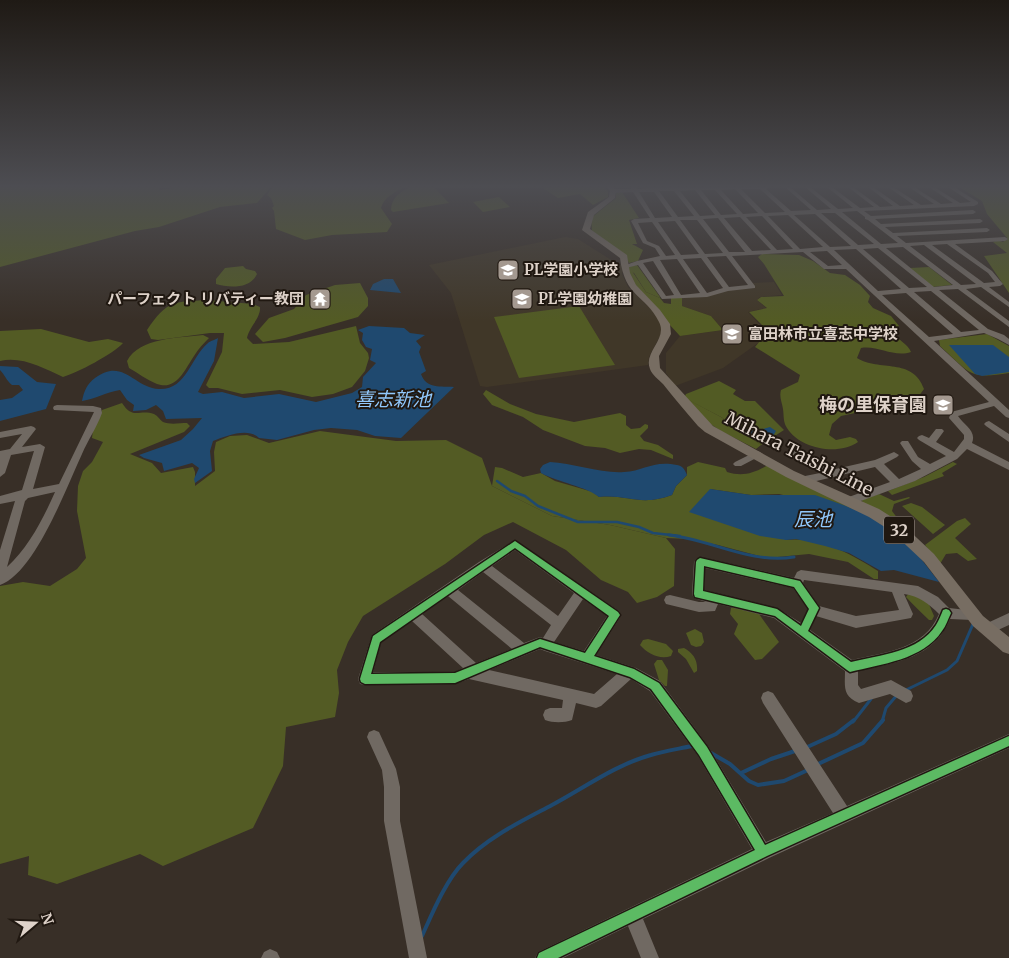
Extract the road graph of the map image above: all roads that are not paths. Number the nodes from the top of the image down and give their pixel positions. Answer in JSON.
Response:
{"nodes":[{"id":1,"x":588,"y":232,"type":"edge"},
{"id":2,"x":639,"y":232,"type":"edge"},
{"id":3,"x":661,"y":232,"type":"edge"},
{"id":4,"x":685,"y":232,"type":"edge"},
{"id":5,"x":709,"y":232,"type":"edge"},
{"id":6,"x":732,"y":232,"type":"edge"},
{"id":7,"x":756,"y":232,"type":"edge"},
{"id":8,"x":781,"y":232,"type":"edge"},
{"id":9,"x":809,"y":232,"type":"edge"},
{"id":10,"x":837,"y":232,"type":"edge"},
{"id":11,"x":863,"y":232,"type":"edge"},
{"id":12,"x":886,"y":232,"type":"edge"},
{"id":13,"x":946,"y":232,"type":"junction"},
{"id":14,"x":952,"y":232,"type":"edge"},
{"id":15,"x":989,"y":232,"type":"edge"},
{"id":16,"x":890,"y":235,"type":"junction"},
{"id":17,"x":995,"y":239,"type":"junction"},
{"id":18,"x":1005,"y":239,"type":"dead end"},
{"id":19,"x":959,"y":241,"type":"junction"},
{"id":20,"x":947,"y":242,"type":"junction"},
{"id":21,"x":925,"y":243,"type":"junction"},
{"id":22,"x":902,"y":244,"type":"junction"},
{"id":23,"x":879,"y":245,"type":"junction"},
{"id":24,"x":855,"y":247,"type":"junction"},
{"id":25,"x":827,"y":248,"type":"junction"},
{"id":26,"x":801,"y":250,"type":"junction"},
{"id":27,"x":774,"y":251,"type":"junction"},
{"id":28,"x":750,"y":253,"type":"junction"},
{"id":29,"x":726,"y":254,"type":"junction"},
{"id":30,"x":703,"y":255,"type":"junction"},
{"id":31,"x":679,"y":257,"type":"junction"},
{"id":32,"x":655,"y":258,"type":"junction"},
{"id":33,"x":664,"y":258,"type":"junction"},
{"id":34,"x":639,"y":262,"type":"junction"},
{"id":35,"x":626,"y":266,"type":"junction"},
{"id":36,"x":847,"y":267,"type":"junction"},
{"id":37,"x":983,"y":285,"type":"junction"},
{"id":38,"x":958,"y":287,"type":"junction"},
{"id":39,"x":727,"y":288,"type":"junction"},
{"id":40,"x":932,"y":289,"type":"junction"},
{"id":41,"x":906,"y":290,"type":"junction"},
{"id":42,"x":875,"y":292,"type":"junction"},
{"id":43,"x":705,"y":295,"type":"junction"},
{"id":44,"x":679,"y":297,"type":"junction"},
{"id":45,"x":1009,"y":305,"type":"edge"},
{"id":46,"x":989,"y":311,"type":"junction"},
{"id":47,"x":1009,"y":325,"type":"edge"},
{"id":48,"x":984,"y":331,"type":"junction"},
{"id":49,"x":959,"y":335,"type":"junction"},
{"id":50,"x":927,"y":340,"type":"junction"},
{"id":51,"x":1009,"y":343,"type":"edge"},
{"id":52,"x":996,"y":403,"type":"junction"},
{"id":53,"x":57,"y":408,"type":"dead end"},
{"id":54,"x":1009,"y":415,"type":"edge"},
{"id":55,"x":993,"y":429,"type":"dead end"},
{"id":56,"x":939,"y":432,"type":"dead end"},
{"id":57,"x":0,"y":435,"type":"edge"},
{"id":58,"x":1009,"y":439,"type":"edge"},
{"id":59,"x":905,"y":443,"type":"dead end"},
{"id":60,"x":966,"y":444,"type":"junction"},
{"id":61,"x":7,"y":453,"type":"edge"},
{"id":62,"x":791,"y":453,"type":"dead end"},
{"id":63,"x":757,"y":454,"type":"junction"},
{"id":64,"x":894,"y":455,"type":"dead end"},
{"id":65,"x":954,"y":457,"type":"junction"},
{"id":66,"x":876,"y":463,"type":"junction"},
{"id":67,"x":738,"y":464,"type":"dead end"},
{"id":68,"x":1009,"y":466,"type":"edge"},
{"id":69,"x":929,"y":469,"type":"junction"},
{"id":70,"x":0,"y":473,"type":"edge"},
{"id":71,"x":830,"y":474,"type":"junction"},
{"id":72,"x":804,"y":480,"type":"junction"},
{"id":73,"x":897,"y":483,"type":"junction"},
{"id":74,"x":63,"y":487,"type":"junction"},
{"id":75,"x":24,"y":495,"type":"junction"},
{"id":76,"x":0,"y":500,"type":"edge"},
{"id":77,"x":850,"y":502,"type":"junction"},
{"id":78,"x":483,"y":565,"type":"junction"},
{"id":79,"x":0,"y":570,"type":"edge"},
{"id":80,"x":0,"y":580,"type":"edge"},
{"id":81,"x":797,"y":584,"type":"junction"},
{"id":82,"x":896,"y":588,"type":"junction"},
{"id":83,"x":448,"y":590,"type":"junction"},
{"id":84,"x":582,"y":591,"type":"junction"},
{"id":85,"x":713,"y":598,"type":"junction"},
{"id":86,"x":670,"y":600,"type":"dead end"},
{"id":87,"x":813,"y":610,"type":"junction"},
{"id":88,"x":946,"y":613,"type":"junction"},
{"id":89,"x":413,"y":614,"type":"junction"},
{"id":90,"x":969,"y":615,"type":"junction"},
{"id":91,"x":1009,"y":619,"type":"edge"},
{"id":92,"x":559,"y":624,"type":"junction"},
{"id":93,"x":987,"y":629,"type":"junction"},
{"id":94,"x":803,"y":632,"type":"junction"},
{"id":95,"x":545,"y":644,"type":"junction"},
{"id":96,"x":1009,"y":647,"type":"edge"},
{"id":97,"x":523,"y":650,"type":"junction"},
{"id":98,"x":586,"y":658,"type":"junction"},
{"id":99,"x":850,"y":667,"type":"junction"},
{"id":100,"x":471,"y":671,"type":"junction"},
{"id":101,"x":629,"y":672,"type":"junction"},
{"id":102,"x":900,"y":692,"type":"dead end"},
{"id":103,"x":571,"y":695,"type":"junction"},
{"id":104,"x":768,"y":698,"type":"dead end"},
{"id":105,"x":550,"y":715,"type":"dead end"},
{"id":106,"x":374,"y":736,"type":"dead end"},
{"id":107,"x":1009,"y":741,"type":"edge"},
{"id":108,"x":844,"y":816,"type":"junction"},
{"id":109,"x":763,"y":852,"type":"junction"},
{"id":110,"x":633,"y":916,"type":"junction"},
{"id":111,"x":418,"y":958,"type":"edge"},
{"id":112,"x":544,"y":958,"type":"edge"},
{"id":113,"x":650,"y":958,"type":"edge"}],
"edges":[{"from":1,"to":35,"type":"main road","name":"Mihara Taishi Line","number":"32"},
{"from":2,"to":33,"type":"street"},
{"from":3,"to":31,"type":"street"},
{"from":4,"to":30,"type":"street"},
{"from":5,"to":29,"type":"street"},
{"from":6,"to":28,"type":"street"},
{"from":7,"to":27,"type":"street"},
{"from":8,"to":26,"type":"street"},
{"from":9,"to":25,"type":"street"},
{"from":10,"to":24,"type":"street"},
{"from":11,"to":23,"type":"street"},
{"from":12,"to":16,"type":"street"},
{"from":13,"to":14,"type":"street"},
{"from":13,"to":16,"type":"street"},
{"from":13,"to":19,"type":"street"},
{"from":15,"to":17,"type":"street"},
{"from":16,"to":22,"type":"street"},
{"from":17,"to":18,"type":"street"},
{"from":17,"to":19,"type":"street"},
{"from":19,"to":20,"type":"street"},
{"from":20,"to":21,"type":"street"},
{"from":20,"to":37,"type":"street"},
{"from":21,"to":22,"type":"street"},
{"from":21,"to":37,"type":"street"},
{"from":22,"to":23,"type":"street"},
{"from":22,"to":38,"type":"street"},
{"from":23,"to":24,"type":"street"},
{"from":23,"to":40,"type":"street"},
{"from":24,"to":25,"type":"street"},
{"from":24,"to":41,"type":"street"},
{"from":25,"to":26,"type":"street"},
{"from":25,"to":36,"type":"street"},
{"from":26,"to":27,"type":"street"},
{"from":26,"to":36,"type":"street"},
{"from":27,"to":28,"type":"street"},
{"from":28,"to":29,"type":"street"},
{"from":29,"to":30,"type":"street"},
{"from":29,"to":39,"type":"street"},
{"from":30,"to":31,"type":"street"},
{"from":30,"to":39,"type":"street"},
{"from":31,"to":33,"type":"street"},
{"from":31,"to":43,"type":"street"},
{"from":32,"to":33,"type":"street"},
{"from":32,"to":34,"type":"street"},
{"from":32,"to":44,"type":"street"},
{"from":34,"to":35,"type":"street"},
{"from":34,"to":44,"type":"street"},
{"from":35,"to":63,"type":"main road","name":"Mihara Taishi Line","number":"32"},
{"from":36,"to":42,"type":"street"},
{"from":37,"to":38,"type":"street"},
{"from":37,"to":45,"type":"street"},
{"from":38,"to":40,"type":"street"},
{"from":38,"to":46,"type":"street"},
{"from":39,"to":43,"type":"street"},
{"from":40,"to":41,"type":"street"},
{"from":40,"to":48,"type":"street"},
{"from":41,"to":42,"type":"street"},
{"from":41,"to":49,"type":"street"},
{"from":42,"to":50,"type":"street"},
{"from":43,"to":44,"type":"street"},
{"from":45,"to":46,"type":"street"},
{"from":46,"to":47,"type":"street"},
{"from":48,"to":49,"type":"street"},
{"from":48,"to":51,"type":"street"},
{"from":49,"to":50,"type":"street"},
{"from":50,"to":52,"type":"street"},
{"from":52,"to":54,"type":"street"},
{"from":52,"to":60,"type":"street"},
{"from":53,"to":74,"type":"street"},
{"from":55,"to":58,"type":"street"},
{"from":56,"to":65,"type":"street"},
{"from":57,"to":61,"type":"street"},
{"from":59,"to":69,"type":"street"},
{"from":60,"to":65,"type":"street"},
{"from":60,"to":68,"type":"street"},
{"from":61,"to":70,"type":"street"},
{"from":61,"to":75,"type":"street"},
{"from":62,"to":71,"type":"street"},
{"from":63,"to":67,"type":"street"},
{"from":63,"to":72,"type":"main road","name":"Mihara Taishi Line","number":"32"},
{"from":64,"to":66,"type":"street"},
{"from":65,"to":69,"type":"street"},
{"from":66,"to":71,"type":"street"},
{"from":66,"to":73,"type":"street"},
{"from":69,"to":73,"type":"street"},
{"from":71,"to":72,"type":"street"},
{"from":72,"to":77,"type":"main road","name":"Mihara Taishi Line","number":"32"},
{"from":73,"to":77,"type":"street"},
{"from":74,"to":75,"type":"street"},
{"from":74,"to":80,"type":"street"},
{"from":75,"to":76,"type":"street"},
{"from":75,"to":79,"type":"street"},
{"from":77,"to":90,"type":"main road","name":"Mihara Taishi Line","number":"32"},
{"from":78,"to":83,"type":"street"},
{"from":78,"to":84,"type":"street"},
{"from":78,"to":92,"type":"street"},
{"from":81,"to":82,"type":"street"},
{"from":81,"to":85,"type":"street"},
{"from":81,"to":87,"type":"street"},
{"from":82,"to":87,"type":"street"},
{"from":82,"to":88,"type":"street"},
{"from":83,"to":89,"type":"street"},
{"from":83,"to":97,"type":"street"},
{"from":84,"to":92,"type":"street"},
{"from":84,"to":98,"type":"street"},
{"from":85,"to":86,"type":"street"},
{"from":85,"to":94,"type":"street"},
{"from":87,"to":94,"type":"street"},
{"from":88,"to":90,"type":"street"},
{"from":88,"to":99,"type":"street"},
{"from":89,"to":100,"type":"street"},
{"from":89,"to":100,"type":"street"},
{"from":90,"to":93,"type":"main road","name":"Mihara Taishi Line","number":"32"},
{"from":91,"to":93,"type":"street"},
{"from":92,"to":95,"type":"street"},
{"from":93,"to":96,"type":"main road","name":"Mihara Taishi Line","number":"32"},
{"from":94,"to":99,"type":"street"},
{"from":95,"to":97,"type":"street"},
{"from":95,"to":98,"type":"street"},
{"from":97,"to":100,"type":"street"},
{"from":98,"to":101,"type":"street"},
{"from":99,"to":102,"type":"street"},
{"from":100,"to":103,"type":"street"},
{"from":101,"to":103,"type":"street"},
{"from":101,"to":109,"type":"street"},
{"from":103,"to":105,"type":"street"},
{"from":104,"to":108,"type":"street"},
{"from":106,"to":111,"type":"street"},
{"from":107,"to":108,"type":"street"},
{"from":108,"to":109,"type":"street"},
{"from":109,"to":110,"type":"street"},
{"from":110,"to":112,"type":"street"},
{"from":110,"to":113,"type":"street"}]}
